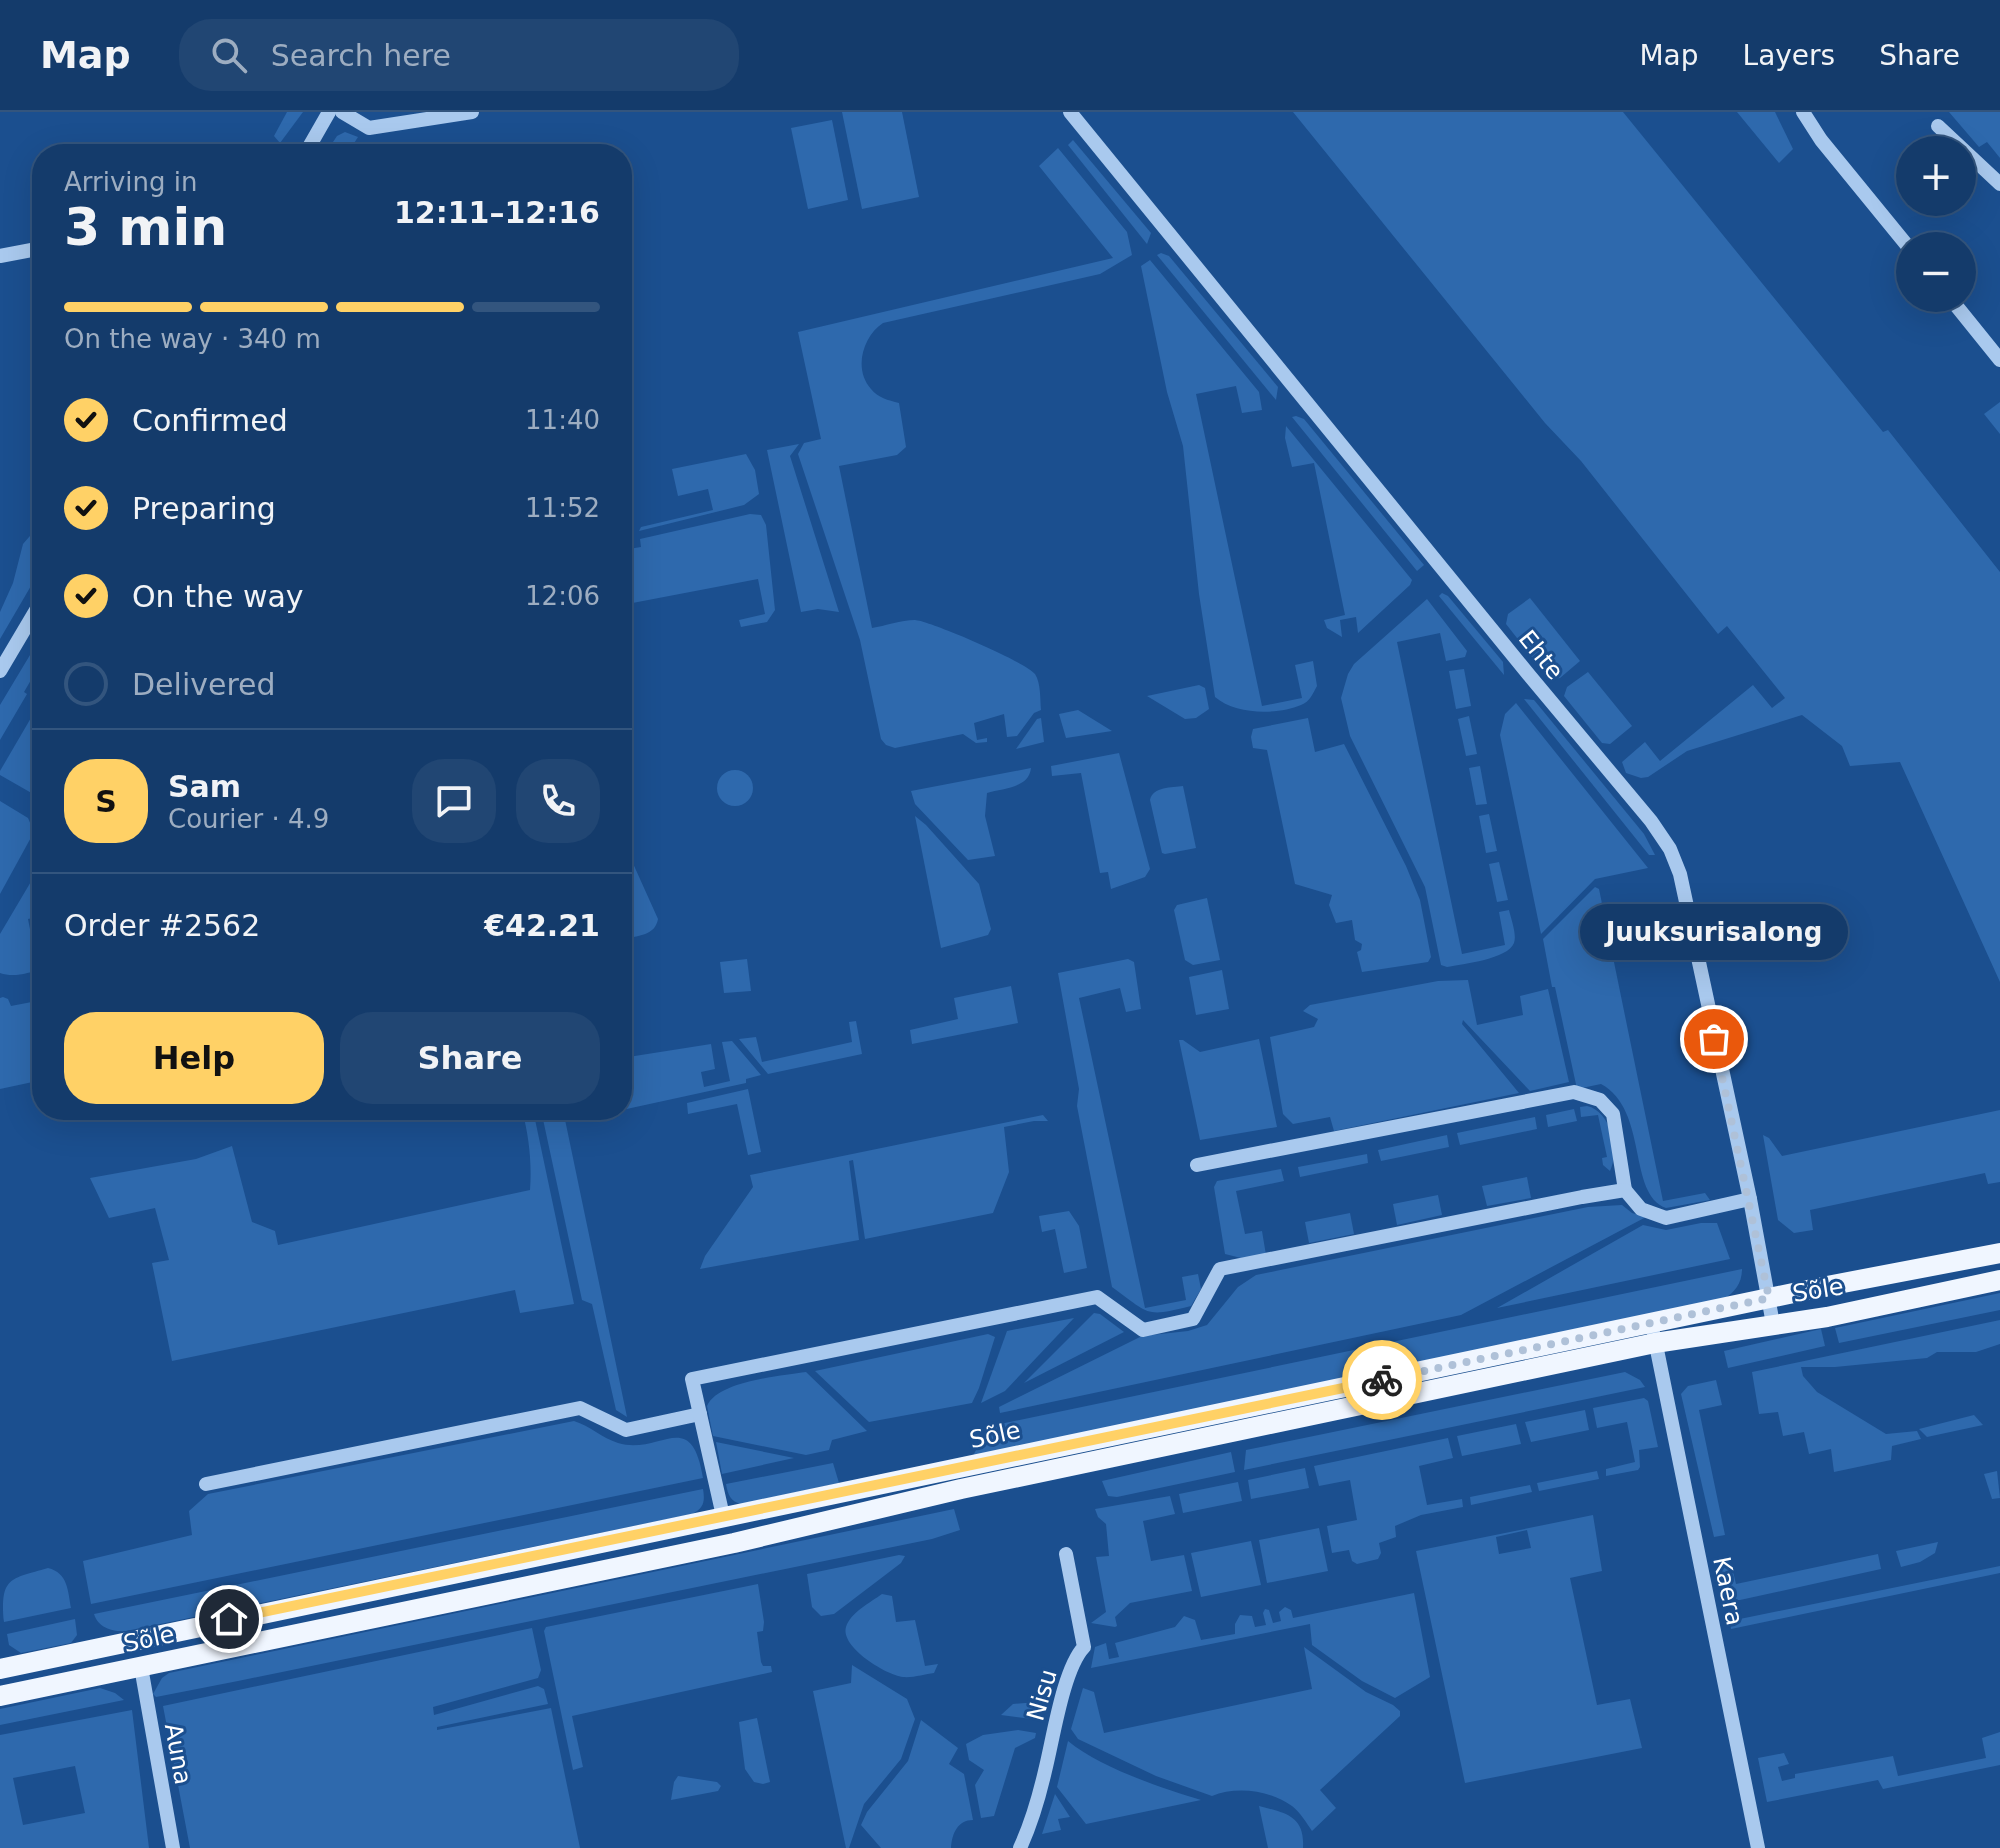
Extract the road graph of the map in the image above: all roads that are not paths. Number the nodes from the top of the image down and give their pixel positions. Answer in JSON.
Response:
{"nodes":[{"id":1,"x":329,"y":112,"type":"edge"},
{"id":2,"x":342,"y":112,"type":"edge"},
{"id":3,"x":472,"y":112,"type":"edge"},
{"id":4,"x":1070,"y":112,"type":"edge"},
{"id":5,"x":1803,"y":112,"type":"edge"},
{"id":6,"x":1938,"y":126,"type":"dead end"},
{"id":7,"x":311,"y":144,"type":"edge"},
{"id":8,"x":2000,"y":184,"type":"edge"},
{"id":9,"x":1896,"y":232,"type":"edge"},
{"id":10,"x":32,"y":250,"type":"edge"},
{"id":11,"x":0,"y":256,"type":"edge"},
{"id":12,"x":1961,"y":312,"type":"edge"},
{"id":13,"x":2000,"y":360,"type":"edge"},
{"id":14,"x":32,"y":617,"type":"edge"},
{"id":15,"x":0,"y":671,"type":"edge"},
{"id":16,"x":1197,"y":1165,"type":"dead end"},
{"id":17,"x":1625,"y":1190,"type":"junction"},
{"id":18,"x":1750,"y":1199,"type":"junction"},
{"id":19,"x":2000,"y":1253,"type":"edge"},
{"id":20,"x":2000,"y":1280,"type":"edge"},
{"id":21,"x":1769,"y":1298,"type":"junction"},
{"id":22,"x":1773,"y":1324,"type":"junction"},
{"id":23,"x":1653,"y":1333,"type":"junction"},
{"id":24,"x":700,"y":1414,"type":"junction"},
{"id":25,"x":206,"y":1484,"type":"dead end"},
{"id":26,"x":723,"y":1516,"type":"junction"},
{"id":27,"x":1066,"y":1554,"type":"dead end"},
{"id":28,"x":136,"y":1638,"type":"junction"},
{"id":29,"x":141,"y":1667,"type":"junction"},
{"id":30,"x":0,"y":1669,"type":"edge"},
{"id":31,"x":0,"y":1696,"type":"edge"},
{"id":32,"x":173,"y":1848,"type":"edge"},
{"id":33,"x":1020,"y":1848,"type":"edge"},
{"id":34,"x":1758,"y":1848,"type":"edge"}],
"edges":[{"from":1,"to":7,"type":"street"},
{"from":2,"to":3,"type":"street"},
{"from":4,"to":18,"type":"street","name":"Ehte"},
{"from":5,"to":9,"type":"street"},
{"from":6,"to":8,"type":"street"},
{"from":10,"to":11,"type":"street"},
{"from":12,"to":13,"type":"street"},
{"from":14,"to":15,"type":"street"},
{"from":16,"to":17,"type":"street"},
{"from":17,"to":18,"type":"street"},
{"from":17,"to":24,"type":"street"},
{"from":18,"to":21,"type":"street","name":"Ehte"},
{"from":19,"to":21,"type":"main road","name":"Sõle"},
{"from":20,"to":22,"type":"main road","name":"Sõle"},
{"from":21,"to":22,"type":"street","name":"Ehte"},
{"from":21,"to":23,"type":"main road","name":"Sõle"},
{"from":22,"to":23,"type":"main road","name":"Sõle"},
{"from":23,"to":26,"type":"main road","name":"Sõle"},
{"from":23,"to":29,"type":"main road","name":"Sõle"},
{"from":23,"to":34,"type":"street","name":"Kaera"},
{"from":24,"to":25,"type":"street"},
{"from":24,"to":26,"type":"street"},
{"from":26,"to":28,"type":"main road","name":"Sõle"},
{"from":27,"to":33,"type":"street","name":"Nisu"},
{"from":28,"to":29,"type":"main road"},
{"from":28,"to":30,"type":"main road","name":"Sõle"},
{"from":29,"to":31,"type":"main road","name":"Sõle"},
{"from":29,"to":32,"type":"street","name":"Auna"}]}
